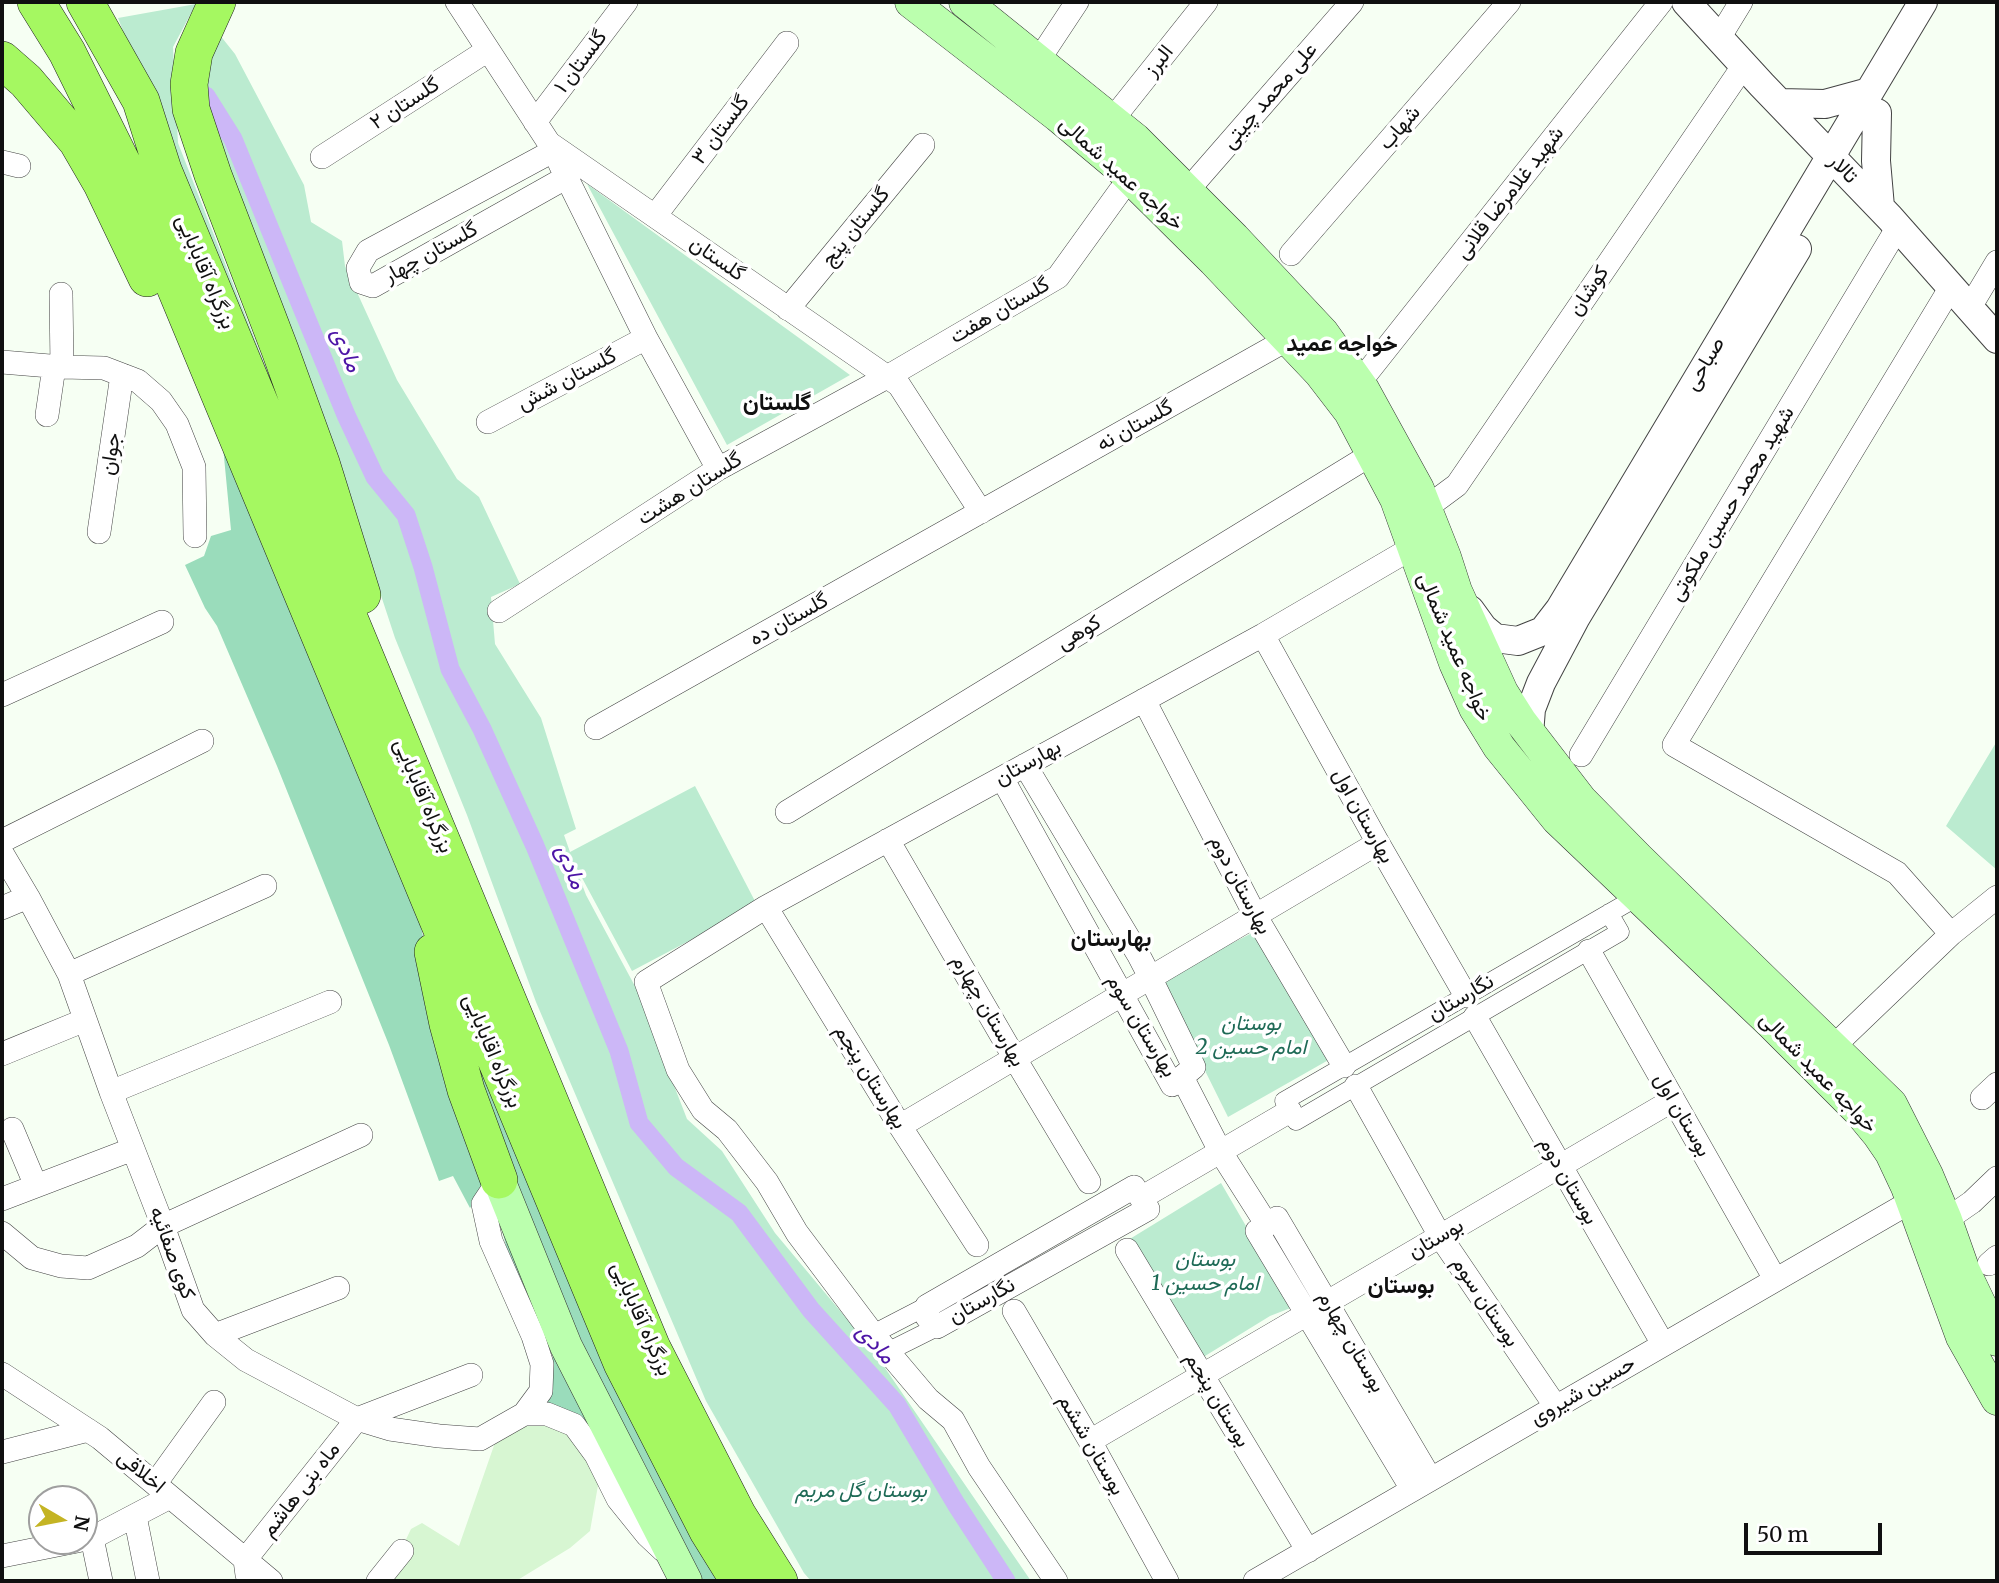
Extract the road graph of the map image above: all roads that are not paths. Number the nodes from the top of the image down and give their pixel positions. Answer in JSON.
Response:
{"nodes":[{"id":1,"x":36,"y":2,"type":"edge"},
{"id":2,"x":85,"y":2,"type":"edge"},
{"id":3,"x":217,"y":2,"type":"edge"},
{"id":4,"x":457,"y":2,"type":"edge"},
{"id":5,"x":626,"y":2,"type":"edge"},
{"id":6,"x":911,"y":2,"type":"edge"},
{"id":7,"x":965,"y":2,"type":"edge"},
{"id":8,"x":1077,"y":2,"type":"edge"},
{"id":9,"x":1206,"y":2,"type":"edge"},
{"id":10,"x":1352,"y":2,"type":"edge"},
{"id":11,"x":1509,"y":2,"type":"edge"},
{"id":12,"x":1661,"y":2,"type":"edge"},
{"id":13,"x":1686,"y":2,"type":"edge"},
{"id":14,"x":1741,"y":2,"type":"edge"},
{"id":15,"x":1923,"y":2,"type":"edge"},
{"id":16,"x":1943,"y":2,"type":"edge"},
{"id":17,"x":1720,"y":38,"type":"junction"},
{"id":18,"x":787,"y":43,"type":"dead end"},
{"id":19,"x":488,"y":50,"type":"junction"},
{"id":20,"x":2,"y":60,"type":"edge"},
{"id":21,"x":1038,"y":61,"type":"junction"},
{"id":22,"x":1744,"y":65,"type":"junction"},
{"id":23,"x":1873,"y":102,"type":"junction"},
{"id":24,"x":1780,"y":103,"type":"junction"},
{"id":25,"x":1112,"y":120,"type":"junction"},
{"id":26,"x":535,"y":122,"type":"junction"},
{"id":27,"x":923,"y":145,"type":"dead end"},
{"id":28,"x":551,"y":147,"type":"junction"},
{"id":29,"x":322,"y":157,"type":"dead end"},
{"id":30,"x":1837,"y":163,"type":"junction"},
{"id":31,"x":567,"y":177,"type":"junction"},
{"id":32,"x":1188,"y":190,"type":"junction"},
{"id":33,"x":1120,"y":191,"type":"dead end"},
{"id":34,"x":655,"y":216,"type":"junction"},
{"id":35,"x":1889,"y":217,"type":"junction"},
{"id":36,"x":1291,"y":254,"type":"dead end"},
{"id":37,"x":1997,"y":262,"type":"edge"},
{"id":38,"x":1951,"y":286,"type":"junction"},
{"id":39,"x":61,"y":294,"type":"dead end"},
{"id":40,"x":1970,"y":307,"type":"junction"},
{"id":41,"x":788,"y":309,"type":"junction"},
{"id":42,"x":646,"y":338,"type":"junction"},
{"id":43,"x":1997,"y":339,"type":"edge"},
{"id":44,"x":1303,"y":341,"type":"junction"},
{"id":45,"x":2,"y":362,"type":"edge"},
{"id":46,"x":58,"y":367,"type":"junction"},
{"id":47,"x":122,"y":375,"type":"junction"},
{"id":48,"x":887,"y":377,"type":"junction"},
{"id":49,"x":1359,"y":383,"type":"junction"},
{"id":50,"x":47,"y":415,"type":"dead end"},
{"id":51,"x":488,"y":422,"type":"dead end"},
{"id":52,"x":1372,"y":454,"type":"junction"},
{"id":53,"x":718,"y":469,"type":"junction"},
{"id":54,"x":1426,"y":508,"type":"junction"},
{"id":55,"x":268,"y":510,"type":"junction"},
{"id":56,"x":981,"y":512,"type":"junction"},
{"id":57,"x":99,"y":532,"type":"dead end"},
{"id":58,"x":195,"y":536,"type":"dead end"},
{"id":59,"x":1412,"y":548,"type":"junction"},
{"id":60,"x":1600,"y":558,"type":"junction"},
{"id":61,"x":1456,"y":591,"type":"junction"},
{"id":62,"x":499,"y":611,"type":"dead end"},
{"id":63,"x":162,"y":622,"type":"dead end"},
{"id":64,"x":1263,"y":635,"type":"junction"},
{"id":65,"x":2,"y":695,"type":"edge"},
{"id":66,"x":1144,"y":700,"type":"junction"},
{"id":67,"x":596,"y":728,"type":"dead end"},
{"id":68,"x":1530,"y":734,"type":"junction"},
{"id":69,"x":202,"y":741,"type":"dead end"},
{"id":70,"x":1026,"y":765,"type":"junction"},
{"id":71,"x":1574,"y":768,"type":"junction"},
{"id":72,"x":1002,"y":778,"type":"junction"},
{"id":73,"x":423,"y":797,"type":"junction"},
{"id":74,"x":787,"y":812,"type":"dead end"},
{"id":75,"x":888,"y":840,"type":"junction"},
{"id":76,"x":2,"y":841,"type":"edge"},
{"id":77,"x":1378,"y":843,"type":"junction"},
{"id":78,"x":2,"y":853,"type":"edge"},
{"id":79,"x":414,"y":862,"type":"junction"},
{"id":80,"x":265,"y":886,"type":"dead end"},
{"id":81,"x":1639,"y":896,"type":"junction"},
{"id":82,"x":28,"y":897,"type":"junction"},
{"id":83,"x":1997,"y":897,"type":"edge"},
{"id":84,"x":766,"y":907,"type":"junction"},
{"id":85,"x":2,"y":908,"type":"edge"},
{"id":86,"x":1609,"y":913,"type":"junction"},
{"id":87,"x":1255,"y":915,"type":"junction"},
{"id":88,"x":1951,"y":934,"type":"junction"},
{"id":89,"x":1589,"y":951,"type":"junction"},
{"id":90,"x":69,"y":974,"type":"junction"},
{"id":91,"x":1150,"y":977,"type":"junction"},
{"id":92,"x":1121,"y":995,"type":"junction"},
{"id":93,"x":330,"y":1002,"type":"dead end"},
{"id":94,"x":1470,"y":1006,"type":"junction"},
{"id":95,"x":85,"y":1020,"type":"junction"},
{"id":96,"x":1833,"y":1047,"type":"junction"},
{"id":97,"x":2,"y":1054,"type":"edge"},
{"id":98,"x":1014,"y":1058,"type":"junction"},
{"id":99,"x":1344,"y":1066,"type":"junction"},
{"id":100,"x":1182,"y":1077,"type":"junction"},
{"id":101,"x":1356,"y":1086,"type":"junction"},
{"id":102,"x":110,"y":1092,"type":"junction"},
{"id":103,"x":1673,"y":1100,"type":"junction"},
{"id":104,"x":1287,"y":1106,"type":"junction"},
{"id":105,"x":900,"y":1126,"type":"junction"},
{"id":106,"x":12,"y":1129,"type":"dead end"},
{"id":107,"x":361,"y":1135,"type":"dead end"},
{"id":108,"x":133,"y":1149,"type":"junction"},
{"id":109,"x":1220,"y":1151,"type":"junction"},
{"id":110,"x":1559,"y":1166,"type":"junction"},
{"id":111,"x":1997,"y":1178,"type":"edge"},
{"id":112,"x":499,"y":1180,"type":"junction"},
{"id":113,"x":1089,"y":1182,"type":"dead end"},
{"id":114,"x":36,"y":1186,"type":"junction"},
{"id":115,"x":1922,"y":1194,"type":"junction"},
{"id":116,"x":2,"y":1199,"type":"edge"},
{"id":117,"x":1946,"y":1220,"type":"junction"},
{"id":118,"x":163,"y":1226,"type":"junction"},
{"id":119,"x":2,"y":1233,"type":"edge"},
{"id":120,"x":1440,"y":1237,"type":"junction"},
{"id":121,"x":977,"y":1245,"type":"dead end"},
{"id":122,"x":1127,"y":1250,"type":"dead end"},
{"id":123,"x":1776,"y":1279,"type":"junction"},
{"id":124,"x":338,"y":1288,"type":"dead end"},
{"id":125,"x":1318,"y":1308,"type":"junction"},
{"id":126,"x":1013,"y":1311,"type":"dead end"},
{"id":127,"x":932,"y":1317,"type":"junction"},
{"id":128,"x":873,"y":1334,"type":"junction"},
{"id":129,"x":215,"y":1335,"type":"junction"},
{"id":130,"x":1997,"y":1340,"type":"edge"},
{"id":131,"x":1662,"y":1344,"type":"junction"},
{"id":132,"x":887,"y":1352,"type":"junction"},
{"id":133,"x":2,"y":1374,"type":"edge"},
{"id":134,"x":471,"y":1375,"type":"dead end"},
{"id":135,"x":1202,"y":1376,"type":"junction"},
{"id":136,"x":1997,"y":1399,"type":"edge"},
{"id":137,"x":214,"y":1402,"type":"dead end"},
{"id":138,"x":1556,"y":1407,"type":"junction"},
{"id":139,"x":524,"y":1413,"type":"junction"},
{"id":140,"x":358,"y":1419,"type":"junction"},
{"id":141,"x":88,"y":1430,"type":"junction"},
{"id":142,"x":1090,"y":1441,"type":"junction"},
{"id":143,"x":2,"y":1452,"type":"edge"},
{"id":144,"x":1421,"y":1484,"type":"junction"},
{"id":145,"x":163,"y":1490,"type":"junction"},
{"id":146,"x":135,"y":1516,"type":"junction"},
{"id":147,"x":98,"y":1533,"type":"edge"},
{"id":148,"x":28,"y":1551,"type":"edge"},
{"id":149,"x":402,"y":1551,"type":"dead end"},
{"id":150,"x":1308,"y":1551,"type":"junction"},
{"id":151,"x":90,"y":1555,"type":"edge"},
{"id":152,"x":2,"y":1556,"type":"edge"},
{"id":153,"x":247,"y":1571,"type":"edge"},
{"id":154,"x":680,"y":1571,"type":"edge"},
{"id":155,"x":101,"y":1581,"type":"edge"},
{"id":156,"x":148,"y":1581,"type":"edge"},
{"id":157,"x":271,"y":1581,"type":"edge"},
{"id":158,"x":378,"y":1581,"type":"edge"},
{"id":159,"x":739,"y":1581,"type":"edge"},
{"id":160,"x":779,"y":1581,"type":"edge"},
{"id":161,"x":1056,"y":1581,"type":"edge"},
{"id":162,"x":1167,"y":1581,"type":"edge"},
{"id":163,"x":1255,"y":1581,"type":"edge"}],
"edges":[{"from":1,"to":55,"type":"highway","name":"بزرگراه آقابابایی"},
{"from":2,"to":73,"type":"highway","name":"بزرگراه آقابابایی"},
{"from":3,"to":73,"type":"highway"},
{"from":4,"to":19,"type":"street","name":"گلستان"},
{"from":5,"to":26,"type":"street","name":"گلستان ۱"},
{"from":6,"to":44,"type":"main road","name":"خواجه عمید شمالی"},
{"from":7,"to":21,"type":"main road","name":"خواجه عمید شمالی"},
{"from":8,"to":21,"type":"street"},
{"from":9,"to":25,"type":"street","name":"البرز"},
{"from":10,"to":32,"type":"street","name":"علی محمد چیتی"},
{"from":11,"to":36,"type":"street","name":"شهاب"},
{"from":12,"to":49,"type":"street","name":"شهید غلامرضا قلانی"},
{"from":13,"to":17,"type":"street","name":"تالار"},
{"from":14,"to":17,"type":"street"},
{"from":15,"to":23,"type":"street","name":"صباحی"},
{"from":16,"to":23,"type":"street","name":"صباحی"},
{"from":17,"to":22,"type":"street","name":"تالار"},
{"from":18,"to":34,"type":"street","name":"گلستان ۳"},
{"from":19,"to":26,"type":"street","name":"گلستان"},
{"from":19,"to":29,"type":"street","name":"گلستان ۲"},
{"from":20,"to":55,"type":"highway"},
{"from":21,"to":25,"type":"main road","name":"خواجه عمید شمالی"},
{"from":22,"to":24,"type":"street","name":"تالار"},
{"from":22,"to":54,"type":"street","name":"کوشان"},
{"from":23,"to":24,"type":"street"},
{"from":23,"to":30,"type":"street","name":"صباحی"},
{"from":23,"to":35,"type":"street"},
{"from":24,"to":30,"type":"street","name":"تالار"},
{"from":25,"to":32,"type":"main road","name":"خواجه عمید شمالی"},
{"from":26,"to":28,"type":"street","name":"گلستان"},
{"from":27,"to":41,"type":"street","name":"گلستان پنج"},
{"from":28,"to":31,"type":"street"},
{"from":28,"to":31,"type":"street","name":"گلستان چهار"},
{"from":28,"to":34,"type":"street","name":"گلستان"},
{"from":30,"to":35,"type":"street","name":"تالار"},
{"from":30,"to":60,"type":"street","name":"صباحی"},
{"from":31,"to":42,"type":"street"},
{"from":32,"to":44,"type":"main road","name":"خواجه عمید شمالی"},
{"from":33,"to":48,"type":"street","name":"گلستان هفت"},
{"from":34,"to":41,"type":"street","name":"گلستان"},
{"from":35,"to":38,"type":"street","name":"تالار"},
{"from":35,"to":71,"type":"street","name":"شهید محمد حسین ملکوتی"},
{"from":37,"to":40,"type":"street"},
{"from":38,"to":40,"type":"street","name":"تالار"},
{"from":38,"to":88,"type":"street"},
{"from":39,"to":46,"type":"street"},
{"from":40,"to":43,"type":"street","name":"تالار"},
{"from":41,"to":48,"type":"street","name":"گلستان"},
{"from":42,"to":51,"type":"street","name":"گلستان شش"},
{"from":42,"to":53,"type":"street"},
{"from":44,"to":49,"type":"main road","name":"خواجه عمید شمالی"},
{"from":44,"to":52,"type":"main road","name":"خواجه عمید شمالی"},
{"from":44,"to":56,"type":"street","name":"گلستان نه"},
{"from":45,"to":46,"type":"street"},
{"from":46,"to":47,"type":"street"},
{"from":46,"to":50,"type":"street"},
{"from":47,"to":57,"type":"street","name":"جوان"},
{"from":47,"to":58,"type":"street"},
{"from":48,"to":53,"type":"street","name":"گلستان هشت"},
{"from":48,"to":56,"type":"street","name":"گلستان"},
{"from":49,"to":54,"type":"main road","name":"خواجه عمید شمالی"},
{"from":52,"to":59,"type":"main road","name":"خواجه عمید شمالی"},
{"from":52,"to":74,"type":"street","name":"کوهی"},
{"from":53,"to":62,"type":"street","name":"گلستان هشت"},
{"from":54,"to":61,"type":"main road","name":"خواجه عمید شمالی"},
{"from":55,"to":79,"type":"highway","name":"بزرگراه اقابابایی"},
{"from":56,"to":67,"type":"street","name":"گلستان ده"},
{"from":59,"to":64,"type":"street","name":"بهارستان"},
{"from":59,"to":81,"type":"main road","name":"خواجه عمید شمالی"},
{"from":60,"to":61,"type":"street","name":"صباحی"},
{"from":60,"to":68,"type":"street","name":"صباحی"},
{"from":61,"to":68,"type":"main road","name":"خواجه عمید شمالی"},
{"from":63,"to":65,"type":"street"},
{"from":64,"to":66,"type":"street","name":"بهارستان"},
{"from":64,"to":77,"type":"street","name":"بهارستان اول"},
{"from":66,"to":70,"type":"street","name":"بهارستان"},
{"from":66,"to":87,"type":"street","name":"بهارستان دوم"},
{"from":68,"to":71,"type":"main road","name":"خواجه عمید شمالی"},
{"from":69,"to":76,"type":"street"},
{"from":70,"to":72,"type":"street","name":"بهارستان"},
{"from":70,"to":91,"type":"street","name":"بهارستان سوم"},
{"from":71,"to":96,"type":"main road","name":"خواجه عمید شمالی"},
{"from":72,"to":75,"type":"street","name":"بهارستان"},
{"from":72,"to":92,"type":"street","name":"بهارستان سوم"},
{"from":73,"to":160,"type":"highway","name":"بزرگراه آقابابایی"},
{"from":75,"to":84,"type":"street","name":"بهارستان"},
{"from":75,"to":98,"type":"street","name":"بهارستان چهارم"},
{"from":77,"to":87,"type":"street"},
{"from":77,"to":94,"type":"street","name":"بهارستان اول"},
{"from":78,"to":82,"type":"street","name":"کوی صفائیه"},
{"from":79,"to":112,"type":"highway"},
{"from":79,"to":159,"type":"highway","name":"بزرگراه اقابابایی"},
{"from":80,"to":90,"type":"street"},
{"from":81,"to":86,"type":"street","name":"نگارستان"},
{"from":81,"to":115,"type":"main road","name":"خواجه عمید شمالی"},
{"from":82,"to":85,"type":"street"},
{"from":82,"to":90,"type":"street","name":"کوی صفائیه"},
{"from":83,"to":88,"type":"street"},
{"from":84,"to":105,"type":"street","name":"بهارستان پنجم"},
{"from":84,"to":128,"type":"street","name":"بهارستان"},
{"from":86,"to":89,"type":"street"},
{"from":86,"to":94,"type":"street","name":"نگارستان"},
{"from":87,"to":91,"type":"street"},
{"from":87,"to":99,"type":"street","name":"بهارستان دوم"},
{"from":88,"to":96,"type":"street"},
{"from":89,"to":94,"type":"street"},
{"from":89,"to":103,"type":"street","name":"بوستان اول"},
{"from":90,"to":95,"type":"street","name":"کوی صفائیه"},
{"from":91,"to":92,"type":"street"},
{"from":91,"to":100,"type":"street","name":"بهارستان سوم"},
{"from":92,"to":98,"type":"street"},
{"from":92,"to":100,"type":"street","name":"بهارستان سوم"},
{"from":93,"to":102,"type":"street"},
{"from":94,"to":99,"type":"street","name":"نگارستان"},
{"from":94,"to":101,"type":"street"},
{"from":94,"to":110,"type":"street","name":"بوستان دوم"},
{"from":95,"to":97,"type":"street"},
{"from":95,"to":102,"type":"street","name":"کوی صفائیه"},
{"from":96,"to":115,"type":"main road","name":"خواجه عمید شمالی"},
{"from":98,"to":105,"type":"street"},
{"from":98,"to":113,"type":"street","name":"بهارستان چهارم"},
{"from":99,"to":104,"type":"street","name":"نگارستان"},
{"from":100,"to":109,"type":"street","name":"بهارستان سوم"},
{"from":101,"to":104,"type":"street"},
{"from":101,"to":120,"type":"street","name":"بوستان سوم"},
{"from":102,"to":108,"type":"street","name":"کوی صفائیه"},
{"from":103,"to":110,"type":"street","name":"بوستان"},
{"from":103,"to":123,"type":"street","name":"بوستان اول"},
{"from":104,"to":109,"type":"street","name":"نگارستان"},
{"from":105,"to":121,"type":"street","name":"بهارستان پنجم"},
{"from":106,"to":114,"type":"street"},
{"from":107,"to":118,"type":"street"},
{"from":108,"to":114,"type":"street"},
{"from":108,"to":118,"type":"street","name":"کوی صفائیه"},
{"from":109,"to":125,"type":"street","name":"بوستان چهارم"},
{"from":109,"to":127,"type":"street","name":"نگارستان"},
{"from":110,"to":120,"type":"street","name":"بوستان"},
{"from":110,"to":131,"type":"street","name":"بوستان دوم"},
{"from":111,"to":117,"type":"street"},
{"from":112,"to":139,"type":"street"},
{"from":112,"to":154,"type":"main road"},
{"from":114,"to":116,"type":"street"},
{"from":115,"to":117,"type":"main road","name":"خواجه عمید شمالی"},
{"from":115,"to":123,"type":"street","name":"حسین شیروی"},
{"from":115,"to":136,"type":"main road","name":"خواجه عمید شمالی"},
{"from":117,"to":130,"type":"main road","name":"خواجه عمید شمالی"},
{"from":118,"to":119,"type":"street"},
{"from":118,"to":129,"type":"street","name":"کوی صفائیه"},
{"from":120,"to":125,"type":"street","name":"بوستان"},
{"from":120,"to":138,"type":"street","name":"بوستان سوم"},
{"from":122,"to":135,"type":"street","name":"بوستان پنجم"},
{"from":123,"to":131,"type":"street","name":"حسین شیروی"},
{"from":124,"to":129,"type":"street"},
{"from":125,"to":135,"type":"street","name":"بوستان"},
{"from":125,"to":144,"type":"street","name":"بوستان چهارم"},
{"from":126,"to":142,"type":"street","name":"بوستان ششم"},
{"from":127,"to":128,"type":"street"},
{"from":127,"to":132,"type":"street"},
{"from":128,"to":132,"type":"street"},
{"from":129,"to":140,"type":"street","name":"کوی صفائیه"},
{"from":131,"to":138,"type":"street","name":"حسین شیروی"},
{"from":132,"to":161,"type":"street"},
{"from":133,"to":141,"type":"street","name":"اخلاقی"},
{"from":134,"to":140,"type":"street"},
{"from":135,"to":142,"type":"street","name":"بوستان"},
{"from":135,"to":150,"type":"street","name":"بوستان پنجم"},
{"from":137,"to":145,"type":"street"},
{"from":138,"to":144,"type":"street","name":"حسین شیروی"},
{"from":139,"to":140,"type":"street","name":"کوی صفائیه"},
{"from":139,"to":154,"type":"street"},
{"from":140,"to":153,"type":"street","name":"ماه بنی هاشم"},
{"from":141,"to":143,"type":"street"},
{"from":141,"to":145,"type":"street","name":"اخلاقی"},
{"from":142,"to":162,"type":"street","name":"بوستان ششم"},
{"from":144,"to":150,"type":"street","name":"حسین شیروی"},
{"from":145,"to":146,"type":"street"},
{"from":145,"to":153,"type":"street","name":"اخلاقی"},
{"from":146,"to":147,"type":"street"},
{"from":146,"to":156,"type":"street"},
{"from":148,"to":152,"type":"street"},
{"from":149,"to":158,"type":"street"},
{"from":150,"to":163,"type":"street","name":"حسین شیروی"},
{"from":151,"to":155,"type":"street"},
{"from":153,"to":157,"type":"street","name":"اخلاقی"}]}
